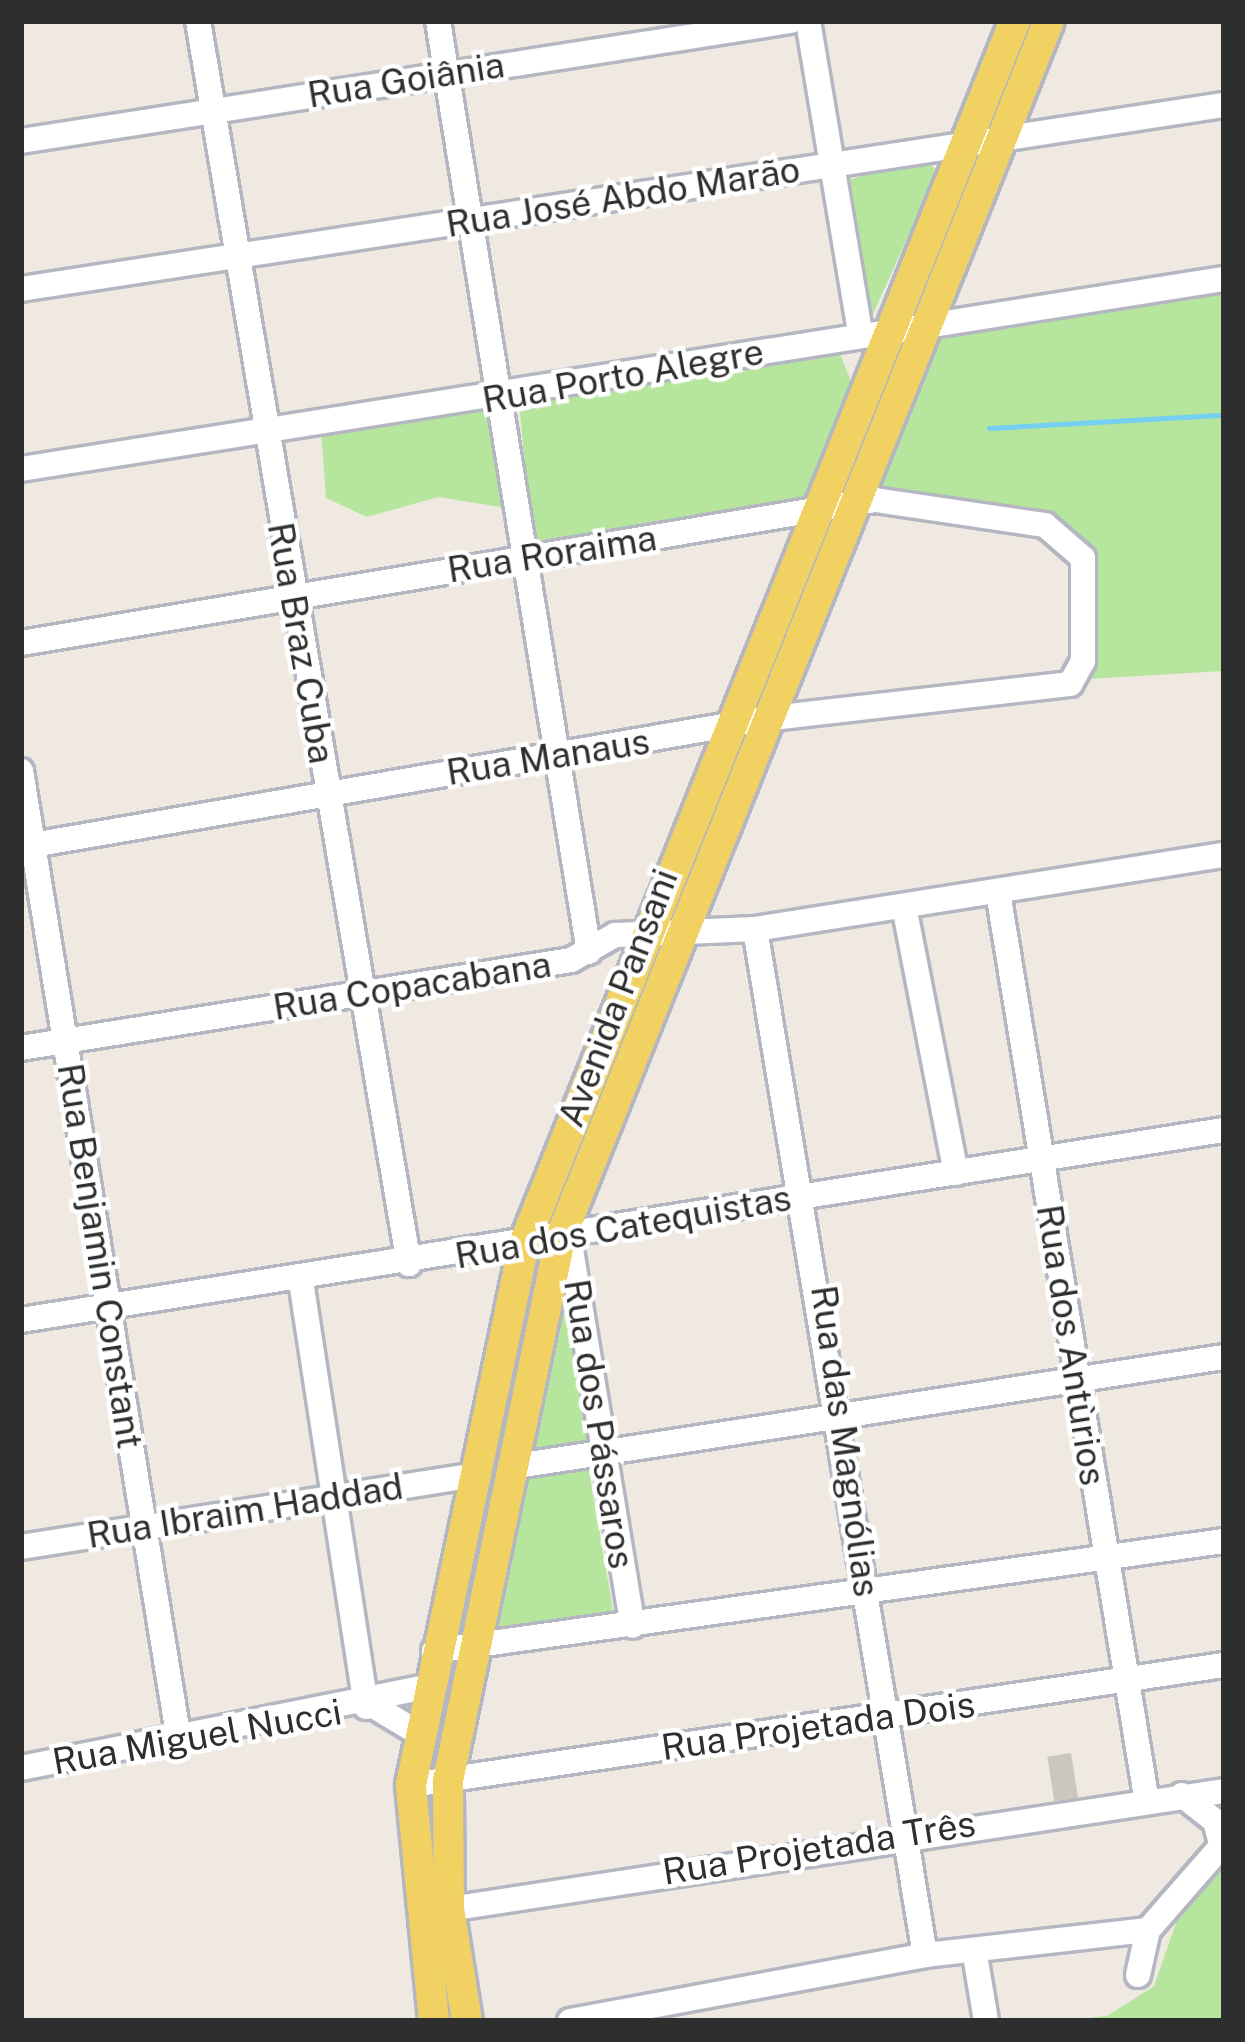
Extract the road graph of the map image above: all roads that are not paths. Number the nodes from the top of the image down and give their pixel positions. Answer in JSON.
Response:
{"nodes":[{"id":1,"x":198,"y":21,"type":"edge"},
{"id":2,"x":438,"y":21,"type":"edge"},
{"id":3,"x":790,"y":21,"type":"edge"},
{"id":4,"x":808,"y":21,"type":"edge"},
{"id":5,"x":1015,"y":21,"type":"edge"},
{"id":6,"x":1049,"y":21,"type":"edge"},
{"id":7,"x":448,"y":72,"type":"junction"},
{"id":8,"x":1224,"y":105,"type":"edge"},
{"id":9,"x":213,"y":112,"type":"junction"},
{"id":10,"x":999,"y":139,"type":"junction"},
{"id":11,"x":21,"y":141,"type":"edge"},
{"id":12,"x":966,"y":145,"type":"junction"},
{"id":13,"x":830,"y":165,"type":"junction"},
{"id":14,"x":471,"y":221,"type":"junction"},
{"id":15,"x":238,"y":258,"type":"junction"},
{"id":16,"x":1224,"y":280,"type":"edge"},
{"id":17,"x":21,"y":289,"type":"edge"},
{"id":18,"x":930,"y":320,"type":"junction"},
{"id":19,"x":891,"y":325,"type":"junction"},
{"id":20,"x":860,"y":333,"type":"junction"},
{"id":21,"x":505,"y":398,"type":"junction"},
{"id":22,"x":265,"y":428,"type":"junction"},
{"id":23,"x":21,"y":470,"type":"edge"},
{"id":24,"x":853,"y":504,"type":"junction"},
{"id":25,"x":815,"y":511,"type":"junction"},
{"id":26,"x":524,"y":562,"type":"junction"},
{"id":27,"x":290,"y":591,"type":"junction"},
{"id":28,"x":21,"y":643,"type":"edge"},
{"id":29,"x":1076,"y":679,"type":"joint"},
{"id":30,"x":764,"y":719,"type":"junction"},
{"id":31,"x":722,"y":728,"type":"junction"},
{"id":32,"x":556,"y":756,"type":"junction"},
{"id":33,"x":21,"y":771,"type":"edge"},
{"id":34,"x":327,"y":793,"type":"junction"},
{"id":35,"x":28,"y":846,"type":"edge"},
{"id":36,"x":1224,"y":855,"type":"edge"},
{"id":37,"x":998,"y":892,"type":"junction"},
{"id":38,"x":904,"y":906,"type":"junction"},
{"id":39,"x":754,"y":928,"type":"junction"},
{"id":40,"x":643,"y":931,"type":"junction"},
{"id":41,"x":677,"y":935,"type":"junction"},
{"id":42,"x":589,"y":952,"type":"junction"},
{"id":43,"x":361,"y":995,"type":"junction"},
{"id":44,"x":65,"y":1041,"type":"junction"},
{"id":45,"x":21,"y":1048,"type":"edge"},
{"id":46,"x":1224,"y":1130,"type":"edge"},
{"id":47,"x":1043,"y":1160,"type":"junction"},
{"id":48,"x":956,"y":1173,"type":"junction"},
{"id":49,"x":807,"y":1196,"type":"junction"},
{"id":50,"x":565,"y":1234,"type":"junction"},
{"id":51,"x":524,"y":1244,"type":"junction"},
{"id":52,"x":409,"y":1264,"type":"junction"},
{"id":53,"x":301,"y":1280,"type":"junction"},
{"id":54,"x":108,"y":1306,"type":"junction"},
{"id":55,"x":21,"y":1320,"type":"edge"},
{"id":56,"x":1224,"y":1357,"type":"edge"},
{"id":57,"x":1073,"y":1382,"type":"junction"},
{"id":58,"x":842,"y":1414,"type":"junction"},
{"id":59,"x":603,"y":1455,"type":"junction"},
{"id":60,"x":510,"y":1466,"type":"junction"},
{"id":61,"x":469,"y":1476,"type":"junction"},
{"id":62,"x":335,"y":1497,"type":"junction"},
{"id":63,"x":144,"y":1526,"type":"junction"},
{"id":64,"x":1224,"y":1541,"type":"edge"},
{"id":65,"x":21,"y":1547,"type":"edge"},
{"id":66,"x":1107,"y":1559,"type":"junction"},
{"id":67,"x":868,"y":1597,"type":"junction"},
{"id":68,"x":633,"y":1626,"type":"junction"},
{"id":69,"x":470,"y":1650,"type":"junction"},
{"id":70,"x":434,"y":1651,"type":"junction"},
{"id":71,"x":1224,"y":1665,"type":"edge"},
{"id":72,"x":1124,"y":1680,"type":"junction"},
{"id":73,"x":426,"y":1688,"type":"junction"},
{"id":74,"x":369,"y":1706,"type":"junction"},
{"id":75,"x":888,"y":1716,"type":"junction"},
{"id":76,"x":418,"y":1733,"type":"junction"},
{"id":77,"x":178,"y":1740,"type":"junction"},
{"id":78,"x":21,"y":1768,"type":"edge"},
{"id":79,"x":448,"y":1780,"type":"junction"},
{"id":80,"x":411,"y":1785,"type":"junction"},
{"id":81,"x":1224,"y":1792,"type":"edge"},
{"id":82,"x":1182,"y":1795,"type":"junction"},
{"id":83,"x":1146,"y":1797,"type":"junction"},
{"id":84,"x":908,"y":1833,"type":"junction"},
{"id":85,"x":1223,"y":1845,"type":"edge"},
{"id":86,"x":449,"y":1908,"type":"junction"},
{"id":87,"x":416,"y":1915,"type":"junction"},
{"id":88,"x":1148,"y":1930,"type":"junction"},
{"id":89,"x":925,"y":1955,"type":"junction"},
{"id":90,"x":975,"y":1955,"type":"junction"},
{"id":91,"x":1138,"y":1976,"type":"dead end"},
{"id":92,"x":712,"y":2011,"type":"edge"},
{"id":93,"x":434,"y":2021,"type":"edge"},
{"id":94,"x":467,"y":2021,"type":"edge"},
{"id":95,"x":570,"y":2021,"type":"edge"},
{"id":96,"x":986,"y":2021,"type":"edge"}],
"edges":[{"from":1,"to":9,"type":"street","name":"Rua Braz Cuba"},
{"from":2,"to":7,"type":"street"},
{"from":3,"to":7,"type":"street","name":"Rua Goiânia"},
{"from":4,"to":13,"type":"street"},
{"from":5,"to":12,"type":"main road","name":"Avenida Pansani"},
{"from":6,"to":10,"type":"main road","name":"Avenida Pansani"},
{"from":7,"to":9,"type":"street","name":"Rua Goiânia"},
{"from":7,"to":14,"type":"street"},
{"from":8,"to":10,"type":"street","name":"Rua José Abdo Marão"},
{"from":9,"to":11,"type":"street","name":"Rua Goiânia"},
{"from":9,"to":15,"type":"street","name":"Rua Braz Cuba"},
{"from":10,"to":12,"type":"street","name":"Rua José Abdo Marão"},
{"from":10,"to":18,"type":"main road","name":"Avenida Pansani"},
{"from":12,"to":13,"type":"street","name":"Rua José Abdo Marão"},
{"from":12,"to":19,"type":"main road","name":"Avenida Pansani"},
{"from":13,"to":14,"type":"street","name":"Rua José Abdo Marão"},
{"from":13,"to":20,"type":"street"},
{"from":14,"to":15,"type":"street","name":"Rua José Abdo Marão"},
{"from":14,"to":21,"type":"street"},
{"from":15,"to":17,"type":"street","name":"Rua José Abdo Marão"},
{"from":15,"to":22,"type":"street","name":"Rua Braz Cuba"},
{"from":16,"to":18,"type":"street","name":"Rua Porto Alegre"},
{"from":18,"to":19,"type":"street","name":"Rua Porto Alegre"},
{"from":18,"to":24,"type":"main road","name":"Avenida Pansani"},
{"from":19,"to":20,"type":"street","name":"Rua Porto Alegre"},
{"from":19,"to":25,"type":"main road","name":"Avenida Pansani"},
{"from":20,"to":21,"type":"street","name":"Rua Porto Alegre"},
{"from":21,"to":22,"type":"street","name":"Rua Porto Alegre"},
{"from":21,"to":26,"type":"street"},
{"from":22,"to":23,"type":"street","name":"Rua Porto Alegre"},
{"from":22,"to":27,"type":"street","name":"Rua Braz Cuba"},
{"from":24,"to":25,"type":"street","name":"Rua Roraima"},
{"from":24,"to":29,"type":"street","name":"Rua Roraima"},
{"from":24,"to":30,"type":"main road","name":"Avenida Pansani"},
{"from":25,"to":26,"type":"street","name":"Rua Roraima"},
{"from":25,"to":31,"type":"main road","name":"Avenida Pansani"},
{"from":26,"to":27,"type":"street","name":"Rua Roraima"},
{"from":26,"to":32,"type":"street"},
{"from":27,"to":28,"type":"street","name":"Rua Roraima"},
{"from":27,"to":34,"type":"street","name":"Rua Braz Cuba"},
{"from":29,"to":30,"type":"street","name":"Rua Manaus"},
{"from":30,"to":31,"type":"street","name":"Rua Manaus"},
{"from":30,"to":41,"type":"main road","name":"Avenida Pansani"},
{"from":31,"to":32,"type":"street","name":"Rua Manaus"},
{"from":31,"to":40,"type":"main road","name":"Avenida Pansani"},
{"from":32,"to":34,"type":"street","name":"Rua Manaus"},
{"from":32,"to":42,"type":"street"},
{"from":33,"to":35,"type":"street","name":"Rua Benjamin Constant"},
{"from":34,"to":35,"type":"street","name":"Rua Manaus"},
{"from":34,"to":43,"type":"street","name":"Rua Braz Cuba"},
{"from":35,"to":44,"type":"street","name":"Rua Benjamin Constant"},
{"from":36,"to":37,"type":"street","name":"Rua Copacabana"},
{"from":37,"to":38,"type":"street","name":"Rua Copacabana"},
{"from":37,"to":47,"type":"street","name":"Rua dos Antùrios"},
{"from":38,"to":39,"type":"street","name":"Rua Copacabana"},
{"from":38,"to":48,"type":"street"},
{"from":39,"to":41,"type":"street","name":"Rua Copacabana"},
{"from":39,"to":49,"type":"street","name":"Rua das Magnólias"},
{"from":40,"to":41,"type":"street","name":"Rua Copacabana"},
{"from":40,"to":42,"type":"street","name":"Rua Copacabana"},
{"from":40,"to":51,"type":"main road","name":"Avenida Pansani"},
{"from":41,"to":50,"type":"main road","name":"Avenida Pansani"},
{"from":42,"to":43,"type":"street","name":"Rua Copacabana"},
{"from":43,"to":44,"type":"street","name":"Rua Copacabana"},
{"from":43,"to":52,"type":"street","name":"Rua Braz Cuba"},
{"from":44,"to":45,"type":"street","name":"Rua Copacabana"},
{"from":44,"to":54,"type":"street","name":"Rua Benjamin Constant"},
{"from":46,"to":47,"type":"street","name":"Rua dos Catequistas"},
{"from":47,"to":48,"type":"street","name":"Rua dos Catequistas"},
{"from":47,"to":57,"type":"street","name":"Rua dos Antùrios"},
{"from":48,"to":49,"type":"street","name":"Rua dos Catequistas"},
{"from":49,"to":50,"type":"street","name":"Rua dos Catequistas"},
{"from":49,"to":58,"type":"street","name":"Rua das Magnólias"},
{"from":50,"to":51,"type":"street","name":"Rua dos Catequistas"},
{"from":50,"to":59,"type":"street","name":"Rua dos Pássaros"},
{"from":50,"to":60,"type":"main road","name":"Avenida Pansani"},
{"from":51,"to":52,"type":"street","name":"Rua dos Catequistas"},
{"from":51,"to":61,"type":"main road","name":"Avenida Pansani"},
{"from":52,"to":53,"type":"street","name":"Rua dos Catequistas"},
{"from":53,"to":54,"type":"street","name":"Rua dos Catequistas"},
{"from":53,"to":62,"type":"street"},
{"from":54,"to":55,"type":"street","name":"Rua dos Catequistas"},
{"from":54,"to":63,"type":"street","name":"Rua Benjamin Constant"},
{"from":56,"to":57,"type":"street"},
{"from":57,"to":58,"type":"street"},
{"from":57,"to":66,"type":"street","name":"Rua dos Antùrios"},
{"from":58,"to":59,"type":"street"},
{"from":58,"to":67,"type":"street","name":"Rua das Magnólias"},
{"from":59,"to":60,"type":"street"},
{"from":59,"to":68,"type":"street","name":"Rua dos Pássaros"},
{"from":60,"to":69,"type":"main road","name":"Avenida Pansani"},
{"from":61,"to":62,"type":"street","name":"Rua Ibraim Haddad"},
{"from":61,"to":70,"type":"main road","name":"Avenida Pansani"},
{"from":62,"to":63,"type":"street","name":"Rua Ibraim Haddad"},
{"from":62,"to":74,"type":"street"},
{"from":63,"to":65,"type":"street","name":"Rua Ibraim Haddad"},
{"from":63,"to":77,"type":"street","name":"Rua Benjamin Constant"},
{"from":64,"to":66,"type":"street"},
{"from":66,"to":67,"type":"street"},
{"from":66,"to":72,"type":"street","name":"Rua dos Antùrios"},
{"from":67,"to":68,"type":"street"},
{"from":67,"to":75,"type":"street","name":"Rua das Magnólias"},
{"from":68,"to":69,"type":"street"},
{"from":69,"to":70,"type":"street"},
{"from":69,"to":79,"type":"main road","name":"Avenida Pansani"},
{"from":70,"to":73,"type":"main road","name":"Avenida Pansani"},
{"from":71,"to":72,"type":"street","name":"Rua Projetada Dois"},
{"from":72,"to":75,"type":"street","name":"Rua Projetada Dois"},
{"from":72,"to":83,"type":"street","name":"Rua dos Antùrios"},
{"from":73,"to":74,"type":"street","name":"Rua Miguel Nucci"},
{"from":73,"to":76,"type":"main road","name":"Avenida Pansani"},
{"from":74,"to":76,"type":"street","name":"Rua Miguel Nucci"},
{"from":74,"to":77,"type":"street","name":"Rua Miguel Nucci"},
{"from":75,"to":79,"type":"street","name":"Rua Projetada Dois"},
{"from":75,"to":84,"type":"street","name":"Rua das Magnólias"},
{"from":76,"to":80,"type":"main road","name":"Avenida Pansani"},
{"from":77,"to":78,"type":"street","name":"Rua Miguel Nucci"},
{"from":79,"to":80,"type":"street","name":"Rua Projetada Dois"},
{"from":79,"to":86,"type":"main road","name":"Avenida Pansani"},
{"from":80,"to":87,"type":"main road","name":"Avenida Pansani"},
{"from":81,"to":82,"type":"street","name":"Rua Projetada Três"},
{"from":82,"to":83,"type":"street","name":"Rua Projetada Três"},
{"from":82,"to":85,"type":"street"},
{"from":83,"to":84,"type":"street","name":"Rua Projetada Três"},
{"from":84,"to":86,"type":"street","name":"Rua Projetada Três"},
{"from":84,"to":89,"type":"street","name":"Rua das Magnólias"},
{"from":85,"to":88,"type":"street"},
{"from":86,"to":87,"type":"street","name":"Rua Projetada Três"},
{"from":86,"to":94,"type":"main road","name":"Avenida Pansani"},
{"from":87,"to":93,"type":"main road","name":"Avenida Pansani"},
{"from":88,"to":90,"type":"street"},
{"from":88,"to":91,"type":"street"},
{"from":89,"to":90,"type":"street"},
{"from":89,"to":92,"type":"street"},
{"from":90,"to":96,"type":"street"},
{"from":92,"to":95,"type":"street"}]}
